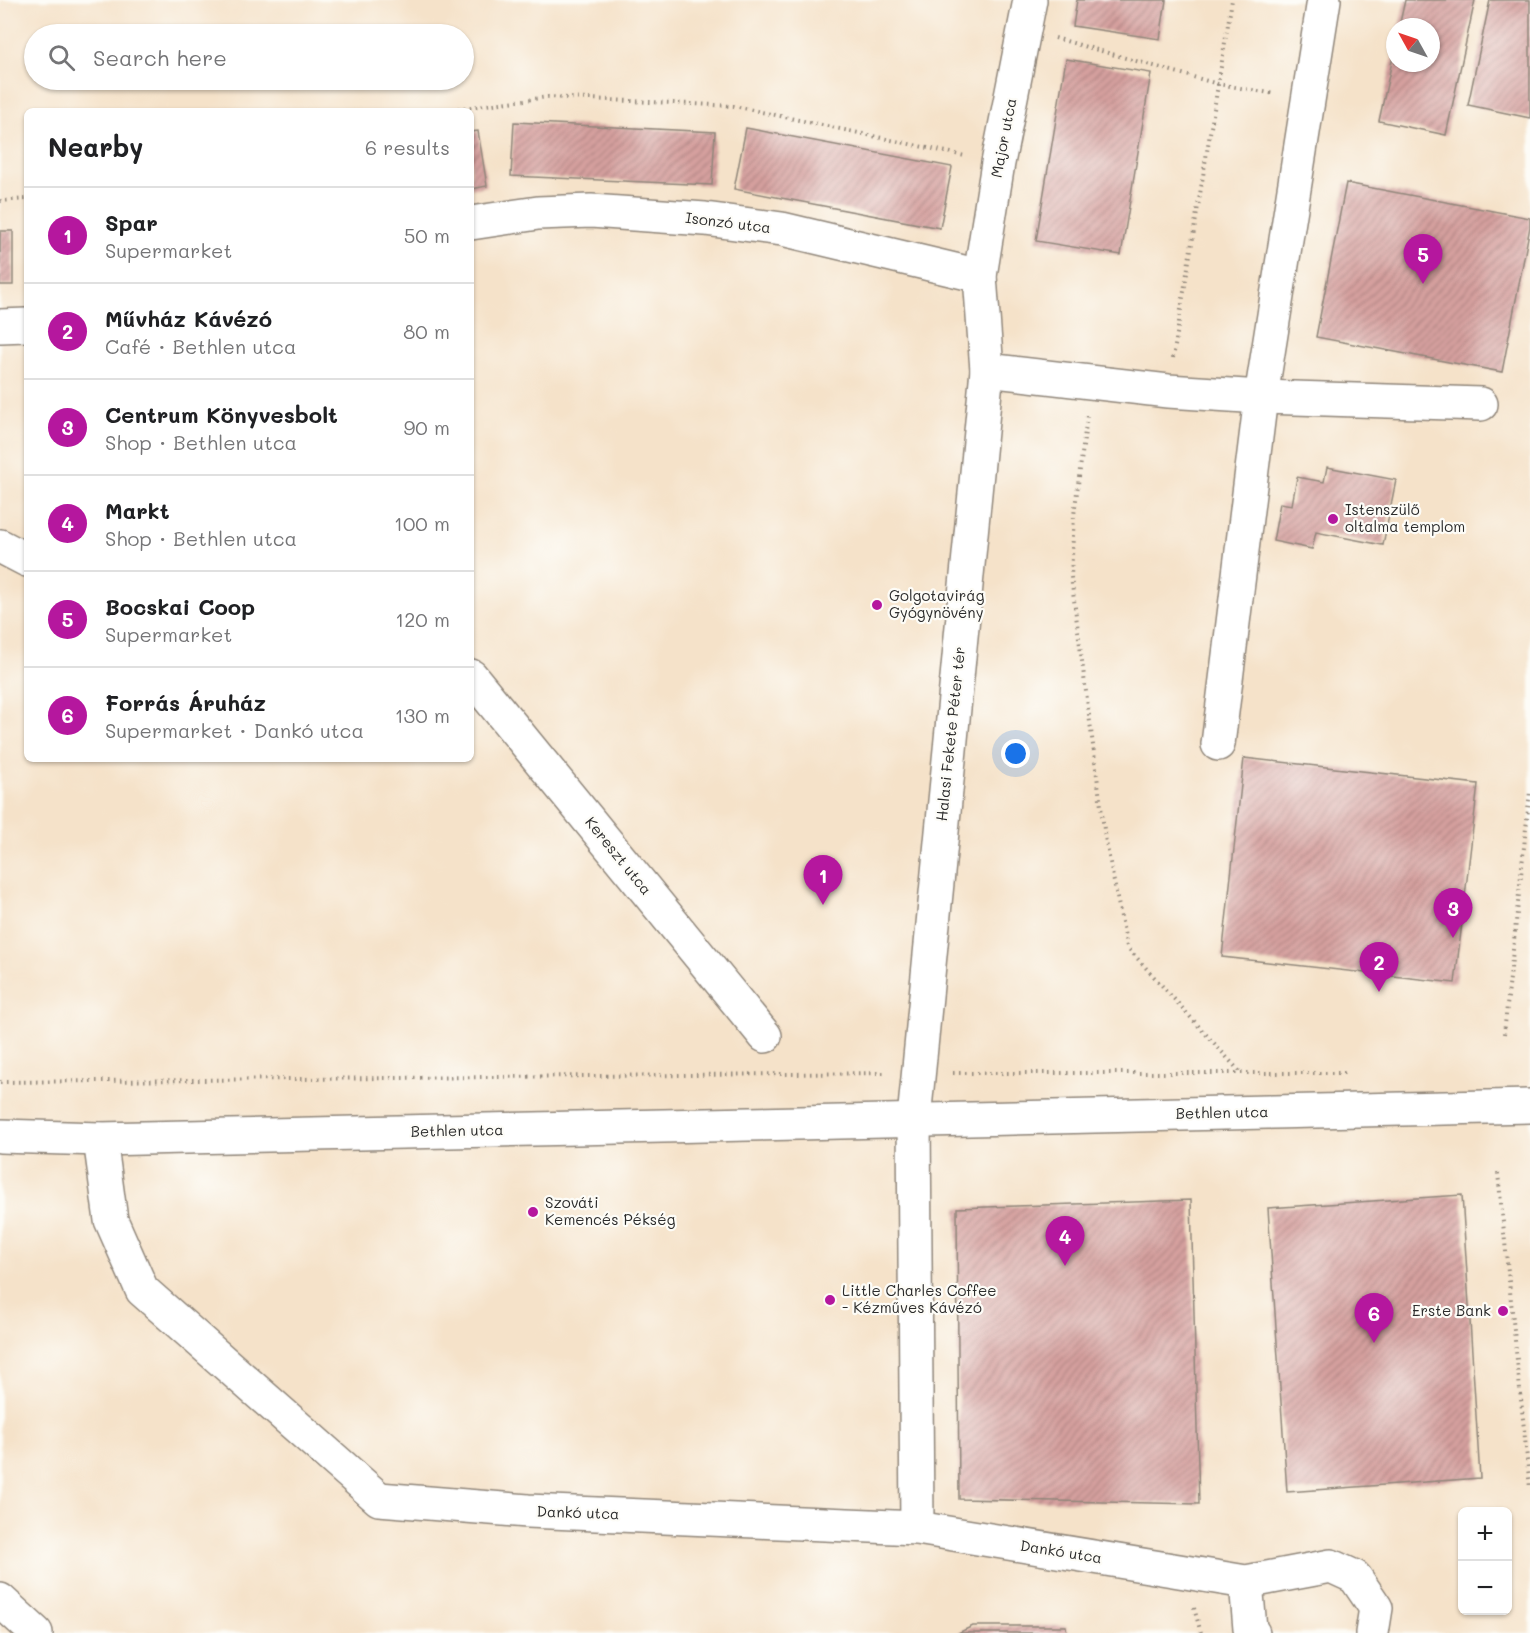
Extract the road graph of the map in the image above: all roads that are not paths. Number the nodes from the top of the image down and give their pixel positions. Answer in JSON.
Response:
{"nodes":[{"id":1,"x":1324,"y":0,"type":"edge"},
{"id":2,"x":1027,"y":15,"type":"edge"},
{"id":3,"x":474,"y":223,"type":"edge"},
{"id":4,"x":980,"y":276,"type":"junction"},
{"id":5,"x":24,"y":325,"type":"edge"},
{"id":6,"x":0,"y":326,"type":"edge"},
{"id":7,"x":987,"y":370,"type":"junction"},
{"id":8,"x":1261,"y":397,"type":"junction"},
{"id":9,"x":1481,"y":404,"type":"dead end"},
{"id":10,"x":0,"y":546,"type":"edge"},
{"id":11,"x":24,"y":558,"type":"edge"},
{"id":12,"x":474,"y":680,"type":"edge"},
{"id":13,"x":1218,"y":744,"type":"dead end"},
{"id":14,"x":765,"y":1036,"type":"dead end"},
{"id":15,"x":1530,"y":1106,"type":"edge"},
{"id":16,"x":914,"y":1119,"type":"junction"},
{"id":17,"x":0,"y":1136,"type":"edge"},
{"id":18,"x":100,"y":1139,"type":"junction"},
{"id":19,"x":917,"y":1528,"type":"junction"},
{"id":20,"x":1246,"y":1582,"type":"junction"},
{"id":21,"x":0,"y":1600,"type":"edge"},
{"id":22,"x":36,"y":1633,"type":"edge"},
{"id":23,"x":1253,"y":1633,"type":"edge"},
{"id":24,"x":1372,"y":1633,"type":"edge"}],
"edges":[{"from":1,"to":8,"type":"street"},
{"from":2,"to":4,"type":"street","name":"Major utca"},
{"from":3,"to":4,"type":"street","name":"Isonzó utca"},
{"from":4,"to":7,"type":"street","name":"Halasi Fekete Péter tér"},
{"from":5,"to":6,"type":"street"},
{"from":7,"to":8,"type":"street"},
{"from":7,"to":16,"type":"street","name":"Halasi Fekete Péter tér"},
{"from":8,"to":9,"type":"street"},
{"from":8,"to":13,"type":"street"},
{"from":10,"to":11,"type":"street"},
{"from":12,"to":14,"type":"street","name":"Kereszt utca"},
{"from":15,"to":16,"type":"street","name":"Bethlen utca"},
{"from":16,"to":18,"type":"street","name":"Bethlen utca"},
{"from":16,"to":19,"type":"street"},
{"from":17,"to":18,"type":"street","name":"Bethlen utca"},
{"from":18,"to":19,"type":"street","name":"Dankó utca"},
{"from":19,"to":20,"type":"street","name":"Dankó utca"},
{"from":20,"to":23,"type":"street"},
{"from":20,"to":24,"type":"street","name":"Dankó utca"},
{"from":21,"to":22,"type":"street"}]}
